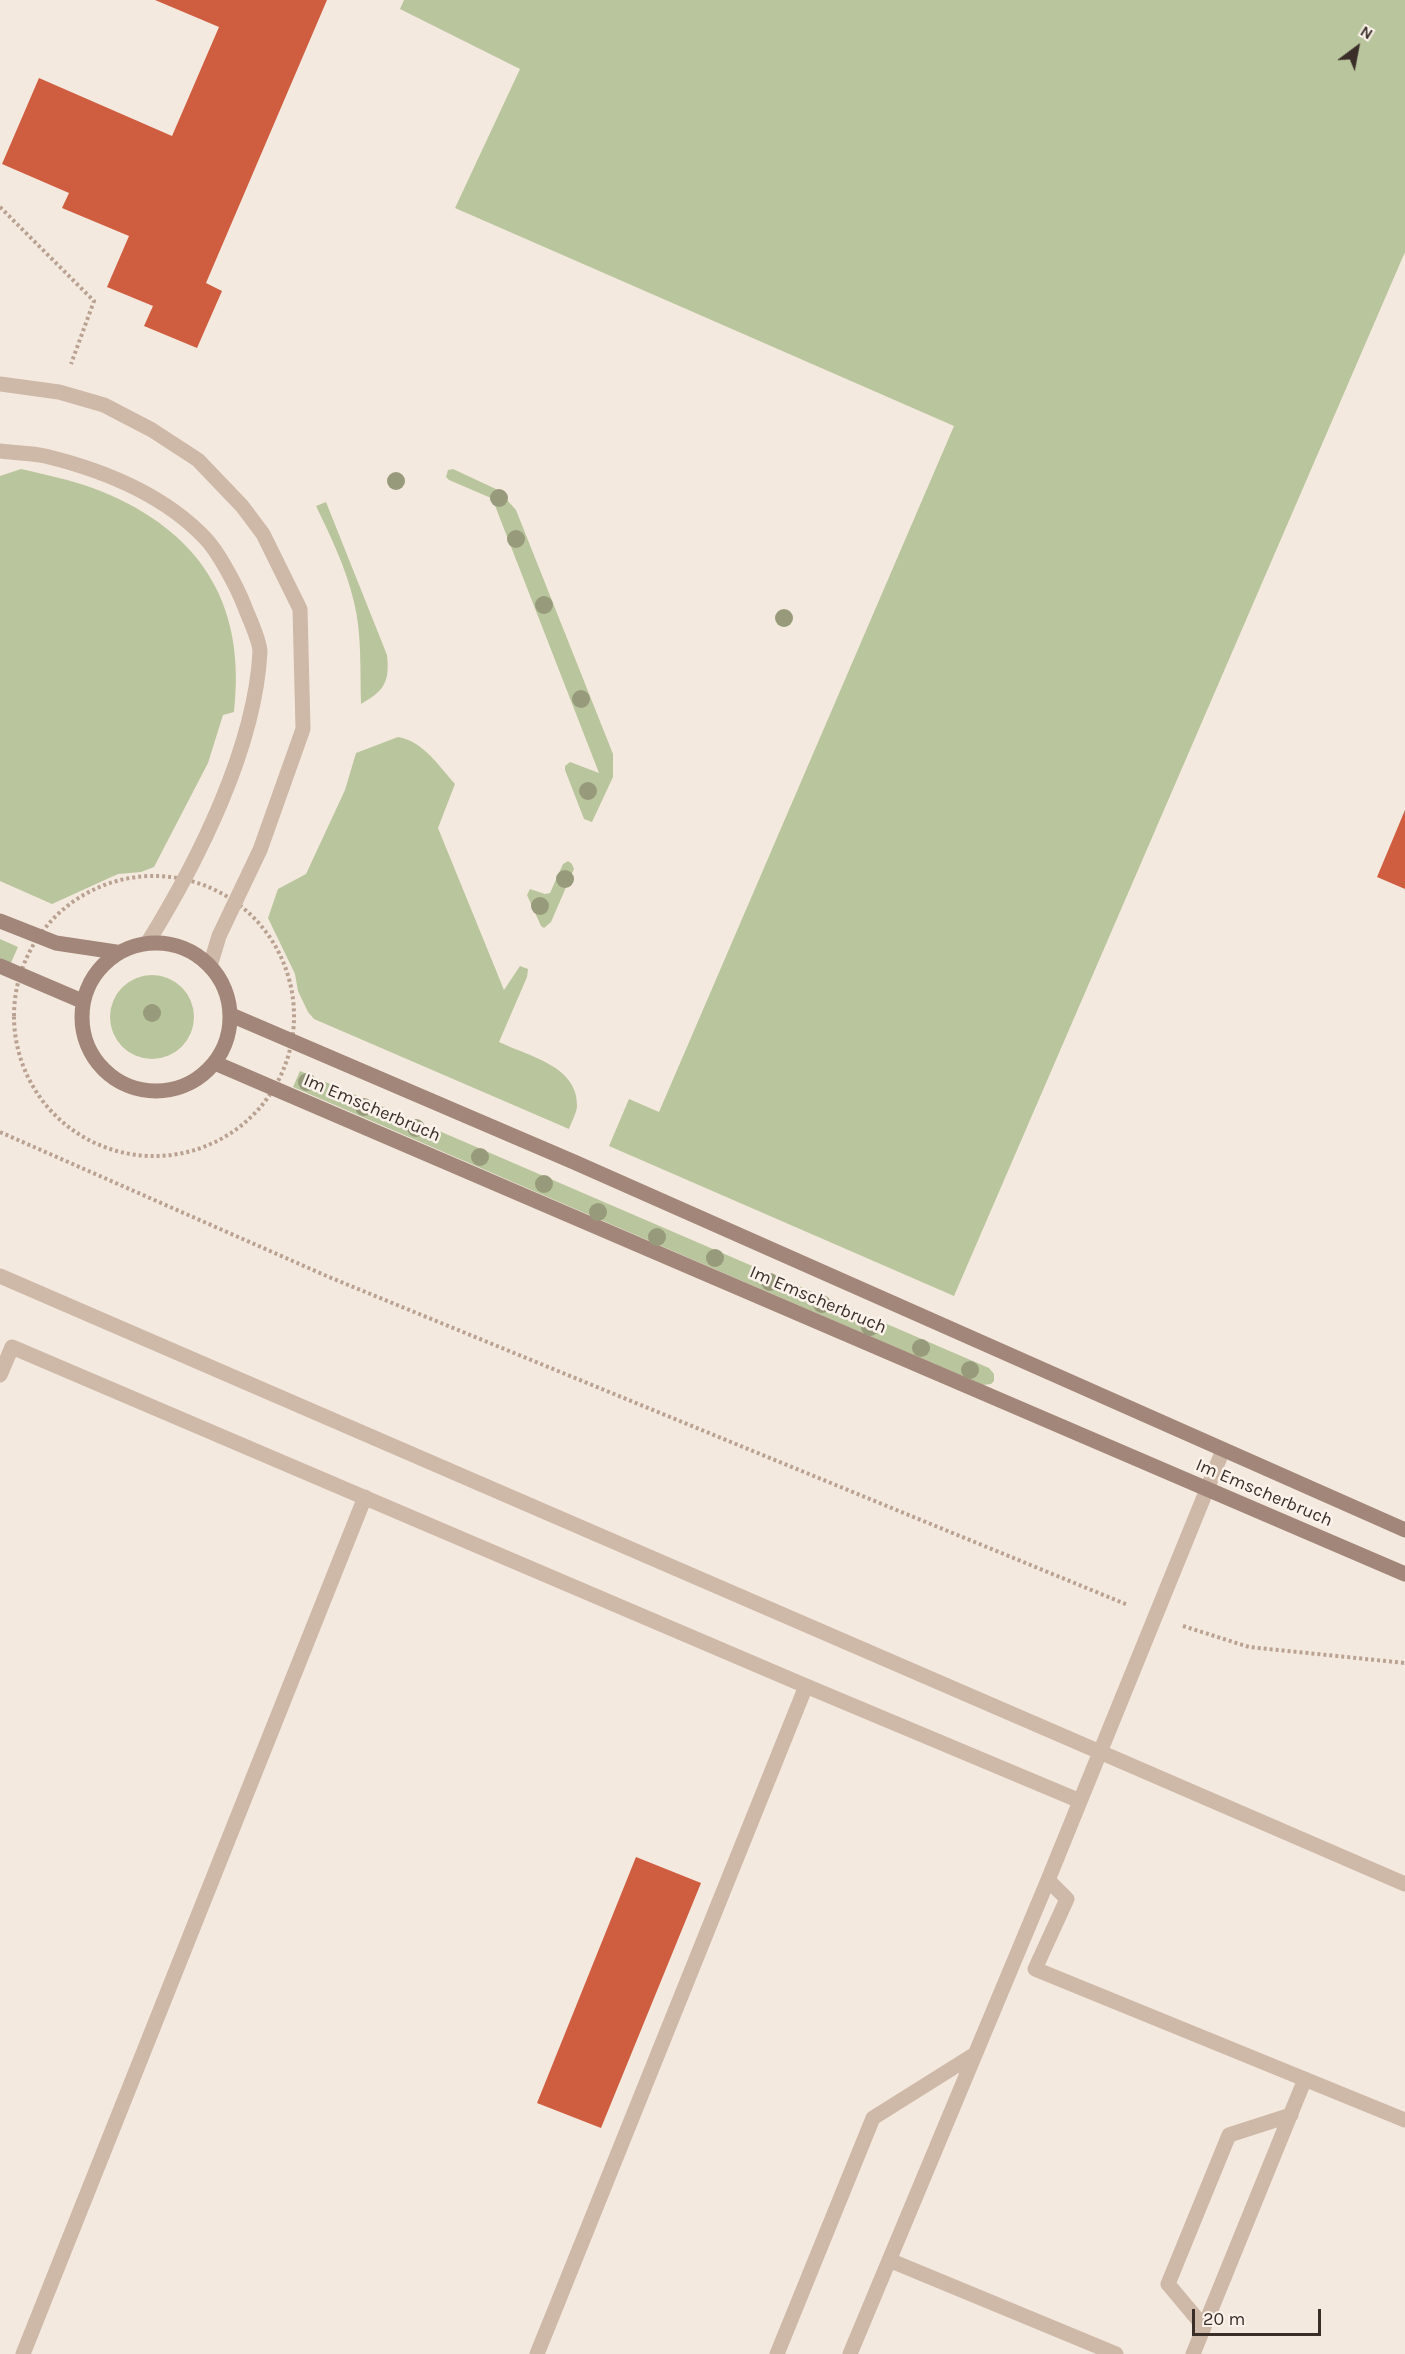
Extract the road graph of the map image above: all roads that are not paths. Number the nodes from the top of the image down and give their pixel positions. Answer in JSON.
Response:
{"nodes":[{"id":1,"x":0,"y":383,"type":"edge"},
{"id":2,"x":0,"y":451,"type":"edge"},
{"id":3,"x":0,"y":921,"type":"edge"},
{"id":4,"x":148,"y":942,"type":"junction"},
{"id":5,"x":117,"y":952,"type":"junction"},
{"id":6,"x":0,"y":966,"type":"edge"},
{"id":7,"x":210,"y":966,"type":"junction"},
{"id":8,"x":82,"y":1001,"type":"junction"},
{"id":9,"x":231,"y":1015,"type":"junction"},
{"id":10,"x":215,"y":1063,"type":"junction"},
{"id":11,"x":0,"y":1276,"type":"edge"},
{"id":12,"x":0,"y":1375,"type":"edge"},
{"id":13,"x":1223,"y":1450,"type":"junction"},
{"id":14,"x":1208,"y":1490,"type":"junction"},
{"id":15,"x":365,"y":1497,"type":"junction"},
{"id":16,"x":1405,"y":1530,"type":"edge"},
{"id":17,"x":1405,"y":1574,"type":"edge"},
{"id":18,"x":806,"y":1686,"type":"junction"},
{"id":19,"x":1100,"y":1753,"type":"junction"},
{"id":20,"x":1080,"y":1801,"type":"junction"},
{"id":21,"x":1048,"y":1880,"type":"junction"},
{"id":22,"x":1405,"y":1884,"type":"edge"},
{"id":23,"x":975,"y":2054,"type":"junction"},
{"id":24,"x":1305,"y":2079,"type":"junction"},
{"id":25,"x":1291,"y":2115,"type":"junction"},
{"id":26,"x":1405,"y":2120,"type":"edge"},
{"id":27,"x":889,"y":2260,"type":"junction"},
{"id":28,"x":1204,"y":2327,"type":"junction"},
{"id":29,"x":23,"y":2354,"type":"edge"},
{"id":30,"x":537,"y":2354,"type":"edge"},
{"id":31,"x":777,"y":2354,"type":"edge"},
{"id":32,"x":850,"y":2354,"type":"edge"},
{"id":33,"x":1116,"y":2354,"type":"edge"},
{"id":34,"x":1193,"y":2354,"type":"edge"}],
"edges":[{"from":1,"to":7,"type":"lane"},
{"from":2,"to":4,"type":"lane"},
{"from":3,"to":5,"type":"main road"},
{"from":4,"to":5,"type":"main road"},
{"from":4,"to":7,"type":"main road"},
{"from":5,"to":8,"type":"main road"},
{"from":6,"to":8,"type":"main road"},
{"from":7,"to":9,"type":"main road"},
{"from":8,"to":10,"type":"main road"},
{"from":9,"to":10,"type":"main road"},
{"from":9,"to":13,"type":"main road","name":"Im Emscherbruch"},
{"from":10,"to":14,"type":"main road","name":"Im Emscherbruch"},
{"from":11,"to":19,"type":"lane"},
{"from":12,"to":15,"type":"lane"},
{"from":13,"to":14,"type":"lane"},
{"from":13,"to":16,"type":"main road","name":"Im Emscherbruch"},
{"from":14,"to":17,"type":"main road","name":"Im Emscherbruch"},
{"from":14,"to":19,"type":"lane"},
{"from":15,"to":18,"type":"lane"},
{"from":15,"to":29,"type":"lane"},
{"from":18,"to":20,"type":"lane"},
{"from":18,"to":30,"type":"lane"},
{"from":19,"to":20,"type":"lane"},
{"from":19,"to":22,"type":"lane"},
{"from":20,"to":21,"type":"lane"},
{"from":21,"to":23,"type":"lane"},
{"from":21,"to":24,"type":"lane"},
{"from":23,"to":27,"type":"lane"},
{"from":23,"to":31,"type":"lane"},
{"from":24,"to":25,"type":"lane"},
{"from":24,"to":26,"type":"lane"},
{"from":25,"to":28,"type":"lane"},
{"from":25,"to":28,"type":"lane"},
{"from":27,"to":32,"type":"lane"},
{"from":27,"to":33,"type":"lane"},
{"from":28,"to":34,"type":"lane"}]}
